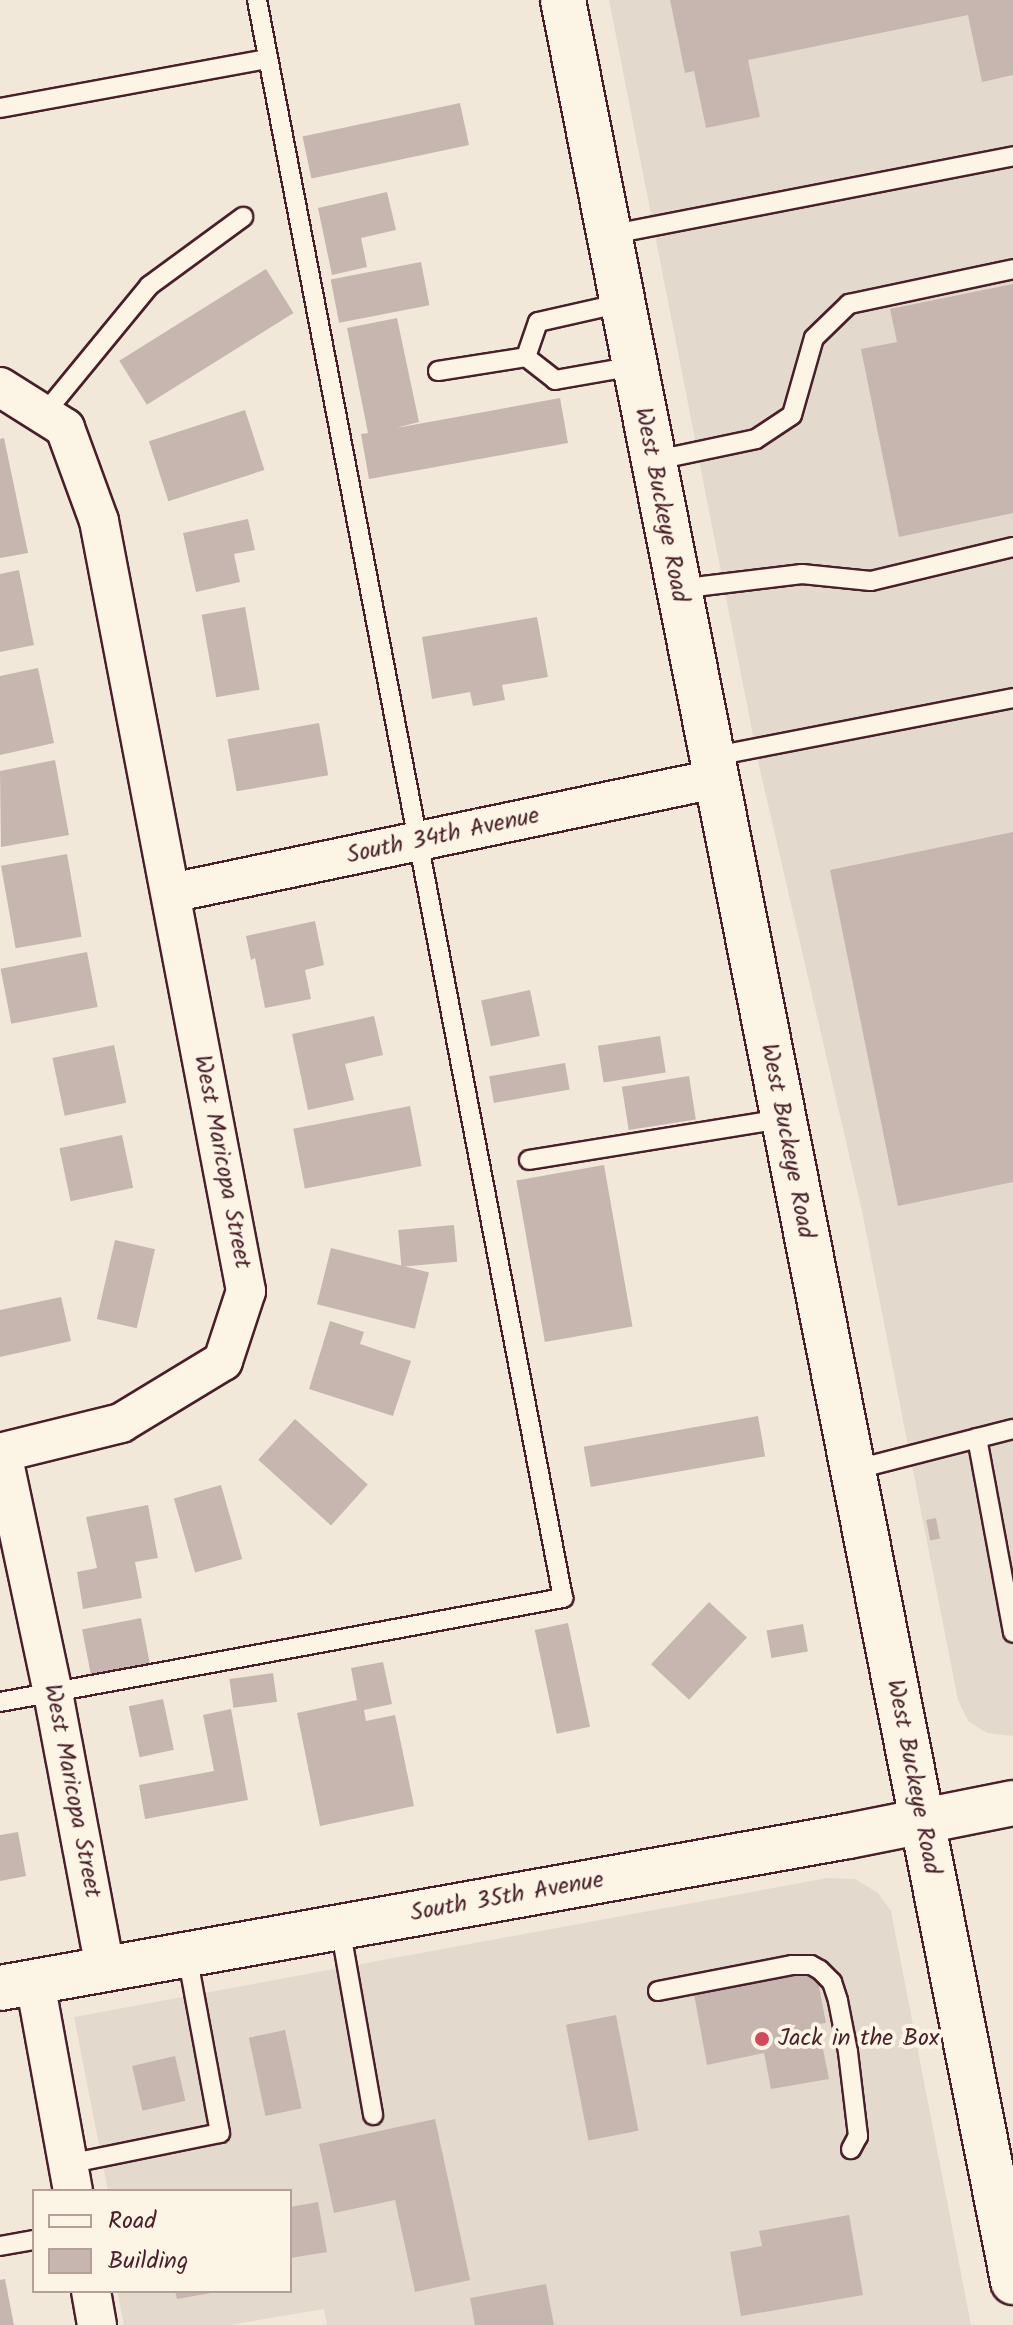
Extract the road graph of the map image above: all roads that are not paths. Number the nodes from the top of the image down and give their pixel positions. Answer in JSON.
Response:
{"nodes":[{"id":1,"x":257,"y":0,"type":"edge"},
{"id":2,"x":563,"y":0,"type":"edge"},
{"id":3,"x":266,"y":59,"type":"junction"},
{"id":4,"x":0,"y":108,"type":"edge"},
{"id":5,"x":1013,"y":156,"type":"edge"},
{"id":6,"x":243,"y":217,"type":"dead end"},
{"id":7,"x":608,"y":235,"type":"junction"},
{"id":8,"x":1013,"y":269,"type":"edge"},
{"id":9,"x":622,"y":303,"type":"junction"},
{"id":10,"x":526,"y":357,"type":"junction"},
{"id":11,"x":634,"y":366,"type":"junction"},
{"id":12,"x":438,"y":371,"type":"dead end"},
{"id":13,"x":0,"y":387,"type":"edge"},
{"id":14,"x":44,"y":414,"type":"junction"},
{"id":15,"x":652,"y":461,"type":"junction"},
{"id":16,"x":1013,"y":547,"type":"edge"},
{"id":17,"x":678,"y":589,"type":"junction"},
{"id":18,"x":1013,"y":698,"type":"edge"},
{"id":19,"x":712,"y":768,"type":"junction"},
{"id":20,"x":418,"y":841,"type":"junction"},
{"id":21,"x":171,"y":893,"type":"junction"},
{"id":22,"x":783,"y":1119,"type":"junction"},
{"id":23,"x":529,"y":1160,"type":"dead end"},
{"id":24,"x":1013,"y":1429,"type":"edge"},
{"id":25,"x":977,"y":1438,"type":"junction"},
{"id":26,"x":1,"y":1453,"type":"edge"},
{"id":27,"x":853,"y":1470,"type":"junction"},
{"id":28,"x":1013,"y":1633,"type":"edge"},
{"id":29,"x":53,"y":1693,"type":"junction"},
{"id":30,"x":0,"y":1702,"type":"edge"},
{"id":31,"x":1013,"y":1803,"type":"edge"},
{"id":32,"x":921,"y":1823,"type":"junction"},
{"id":33,"x":340,"y":1927,"type":"junction"},
{"id":34,"x":187,"y":1954,"type":"junction"},
{"id":35,"x":105,"y":1969,"type":"junction"},
{"id":36,"x":17,"y":1985,"type":"edge"},
{"id":37,"x":658,"y":1991,"type":"dead end"},
{"id":38,"x":373,"y":2115,"type":"dead end"},
{"id":39,"x":851,"y":2149,"type":"dead end"},
{"id":40,"x":70,"y":2177,"type":"edge"},
{"id":41,"x":32,"y":2240,"type":"edge"},
{"id":42,"x":0,"y":2246,"type":"edge"},
{"id":43,"x":1013,"y":2282,"type":"edge"},
{"id":44,"x":91,"y":2293,"type":"edge"},
{"id":45,"x":97,"y":2325,"type":"edge"}],
"edges":[{"from":1,"to":3,"type":"lane"},
{"from":2,"to":7,"type":"main road","name":"West Buckeye Road"},
{"from":3,"to":4,"type":"lane"},
{"from":3,"to":20,"type":"lane"},
{"from":5,"to":7,"type":"lane"},
{"from":6,"to":14,"type":"lane"},
{"from":7,"to":9,"type":"main road","name":"West Buckeye Road"},
{"from":8,"to":15,"type":"lane"},
{"from":9,"to":10,"type":"lane"},
{"from":9,"to":11,"type":"main road","name":"West Buckeye Road"},
{"from":10,"to":11,"type":"lane"},
{"from":10,"to":12,"type":"lane"},
{"from":11,"to":15,"type":"main road","name":"West Buckeye Road"},
{"from":13,"to":14,"type":"street","name":"West Maricopa Street"},
{"from":14,"to":21,"type":"street","name":"West Maricopa Street"},
{"from":15,"to":17,"type":"main road","name":"West Buckeye Road"},
{"from":16,"to":17,"type":"lane"},
{"from":17,"to":19,"type":"main road","name":"West Buckeye Road"},
{"from":18,"to":19,"type":"lane"},
{"from":19,"to":20,"type":"street","name":"South 34th Avenue"},
{"from":19,"to":22,"type":"main road","name":"West Buckeye Road"},
{"from":20,"to":21,"type":"street","name":"South 34th Avenue"},
{"from":20,"to":29,"type":"lane"},
{"from":21,"to":26,"type":"street","name":"West Maricopa Street"},
{"from":22,"to":23,"type":"lane"},
{"from":22,"to":27,"type":"main road","name":"West Buckeye Road"},
{"from":24,"to":25,"type":"lane"},
{"from":25,"to":27,"type":"lane"},
{"from":25,"to":28,"type":"lane"},
{"from":26,"to":29,"type":"street","name":"West Maricopa Street"},
{"from":27,"to":32,"type":"main road","name":"West Buckeye Road"},
{"from":29,"to":30,"type":"lane"},
{"from":29,"to":35,"type":"street","name":"West Maricopa Street"},
{"from":31,"to":32,"type":"main road","name":"South 35th Avenue"},
{"from":32,"to":33,"type":"main road","name":"South 35th Avenue"},
{"from":32,"to":43,"type":"main road","name":"West Buckeye Road"},
{"from":33,"to":34,"type":"main road","name":"South 35th Avenue"},
{"from":33,"to":38,"type":"lane"},
{"from":34,"to":35,"type":"main road","name":"South 35th Avenue"},
{"from":34,"to":40,"type":"lane"},
{"from":35,"to":36,"type":"main road","name":"South 35th Avenue"},
{"from":36,"to":40,"type":"street"},
{"from":37,"to":39,"type":"lane"},
{"from":41,"to":42,"type":"lane"},
{"from":44,"to":45,"type":"street"}]}
